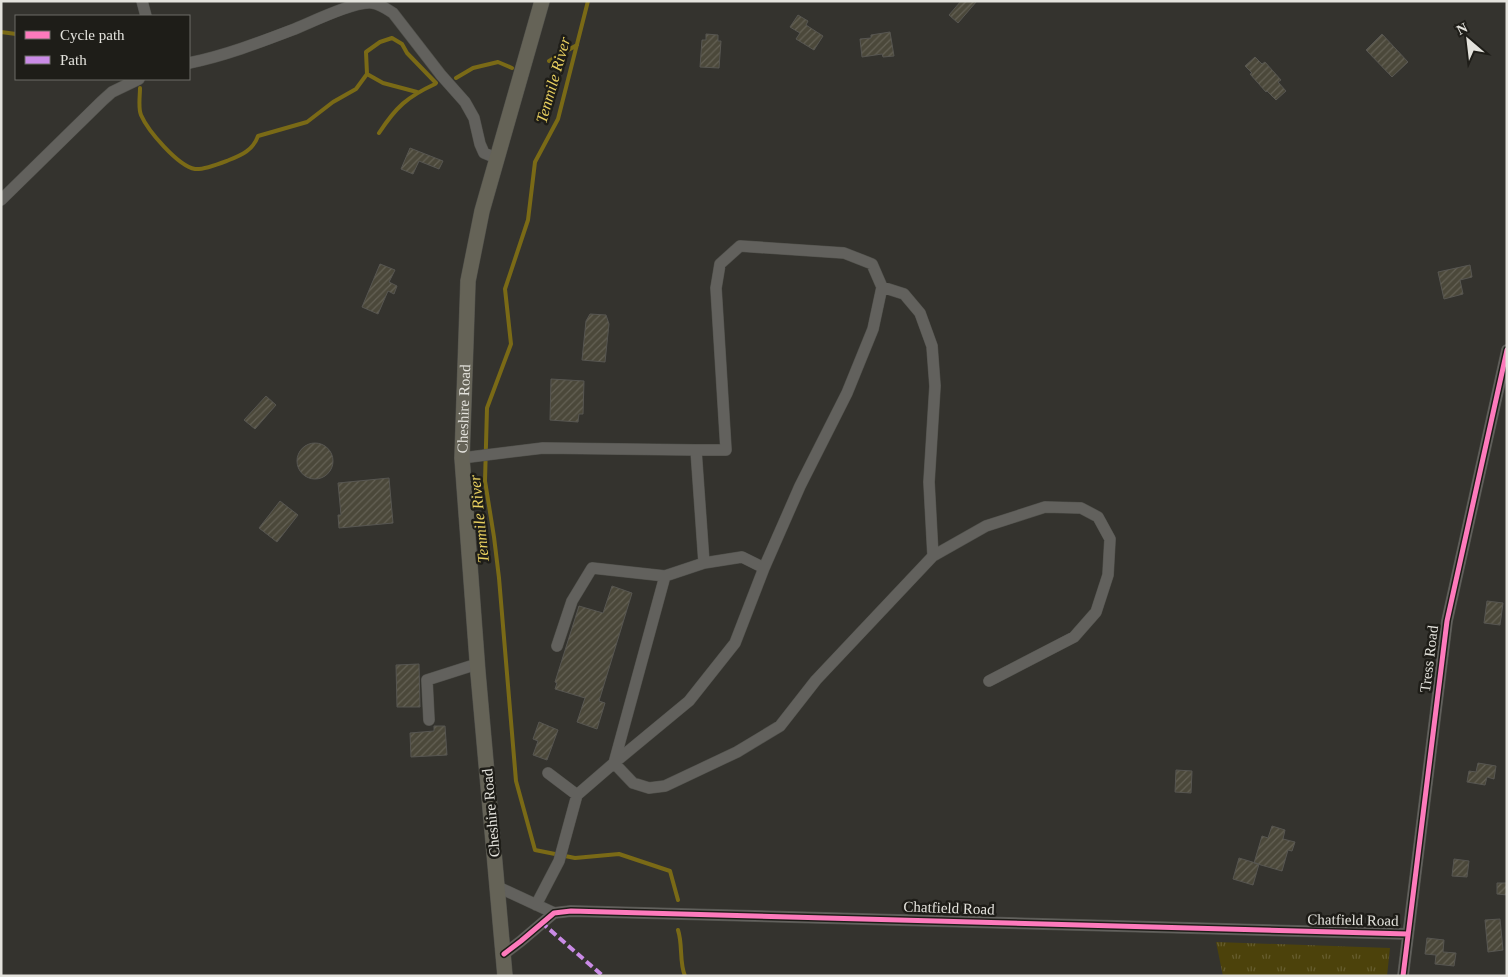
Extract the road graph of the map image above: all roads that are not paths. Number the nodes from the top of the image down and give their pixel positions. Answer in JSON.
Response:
{"nodes":[{"id":1,"x":142,"y":1,"type":"edge"},
{"id":2,"x":542,"y":1,"type":"edge"},
{"id":3,"x":146,"y":15,"type":"edge"},
{"id":4,"x":190,"y":63,"type":"edge"},
{"id":5,"x":137,"y":80,"type":"edge"},
{"id":6,"x":496,"y":158,"type":"junction"},
{"id":7,"x":1,"y":200,"type":"edge"},
{"id":8,"x":882,"y":287,"type":"junction"},
{"id":9,"x":1507,"y":350,"type":"edge"},
{"id":10,"x":696,"y":450,"type":"junction"},
{"id":11,"x":462,"y":458,"type":"junction"},
{"id":12,"x":933,"y":556,"type":"junction"},
{"id":13,"x":704,"y":564,"type":"junction"},
{"id":14,"x":764,"y":568,"type":"junction"},
{"id":15,"x":665,"y":576,"type":"junction"},
{"id":16,"x":557,"y":646,"type":"dead end"},
{"id":17,"x":477,"y":664,"type":"junction"},
{"id":18,"x":989,"y":681,"type":"dead end"},
{"id":19,"x":429,"y":720,"type":"dead end"},
{"id":20,"x":614,"y":762,"type":"junction"},
{"id":21,"x":548,"y":773,"type":"dead end"},
{"id":22,"x":576,"y":795,"type":"junction"},
{"id":23,"x":498,"y":887,"type":"junction"},
{"id":24,"x":536,"y":905,"type":"junction"},
{"id":25,"x":554,"y":912,"type":"junction"},
{"id":26,"x":1408,"y":934,"type":"junction"},
{"id":27,"x":504,"y":954,"type":"junction"},
{"id":28,"x":505,"y":976,"type":"edge"},
{"id":29,"x":1403,"y":976,"type":"edge"}],
"edges":[{"from":1,"to":3,"type":"street"},
{"from":2,"to":6,"type":"main road","name":"Cheshire Road"},
{"from":4,"to":6,"type":"street"},
{"from":5,"to":7,"type":"street"},
{"from":6,"to":11,"type":"main road","name":"Cheshire Road"},
{"from":8,"to":10,"type":"street"},
{"from":8,"to":12,"type":"street"},
{"from":8,"to":14,"type":"street"},
{"from":9,"to":26,"type":"street","name":"Tress Road"},
{"from":10,"to":11,"type":"street"},
{"from":10,"to":13,"type":"street"},
{"from":11,"to":17,"type":"main road","name":"Cheshire Road"},
{"from":12,"to":18,"type":"street"},
{"from":12,"to":20,"type":"street"},
{"from":13,"to":14,"type":"street"},
{"from":13,"to":15,"type":"street"},
{"from":14,"to":20,"type":"street"},
{"from":15,"to":16,"type":"street"},
{"from":15,"to":20,"type":"street"},
{"from":17,"to":19,"type":"street"},
{"from":17,"to":23,"type":"main road","name":"Cheshire Road"},
{"from":20,"to":22,"type":"street"},
{"from":21,"to":22,"type":"street"},
{"from":22,"to":24,"type":"street"},
{"from":23,"to":24,"type":"street","name":"Chatfield Road"},
{"from":23,"to":27,"type":"main road","name":"Cheshire Road"},
{"from":24,"to":25,"type":"street","name":"Chatfield Road"},
{"from":25,"to":26,"type":"street","name":"Chatfield Road"},
{"from":25,"to":27,"type":"street"},
{"from":26,"to":29,"type":"street","name":"Tress Road"},
{"from":27,"to":28,"type":"main road","name":"Cheshire Road"}]}
